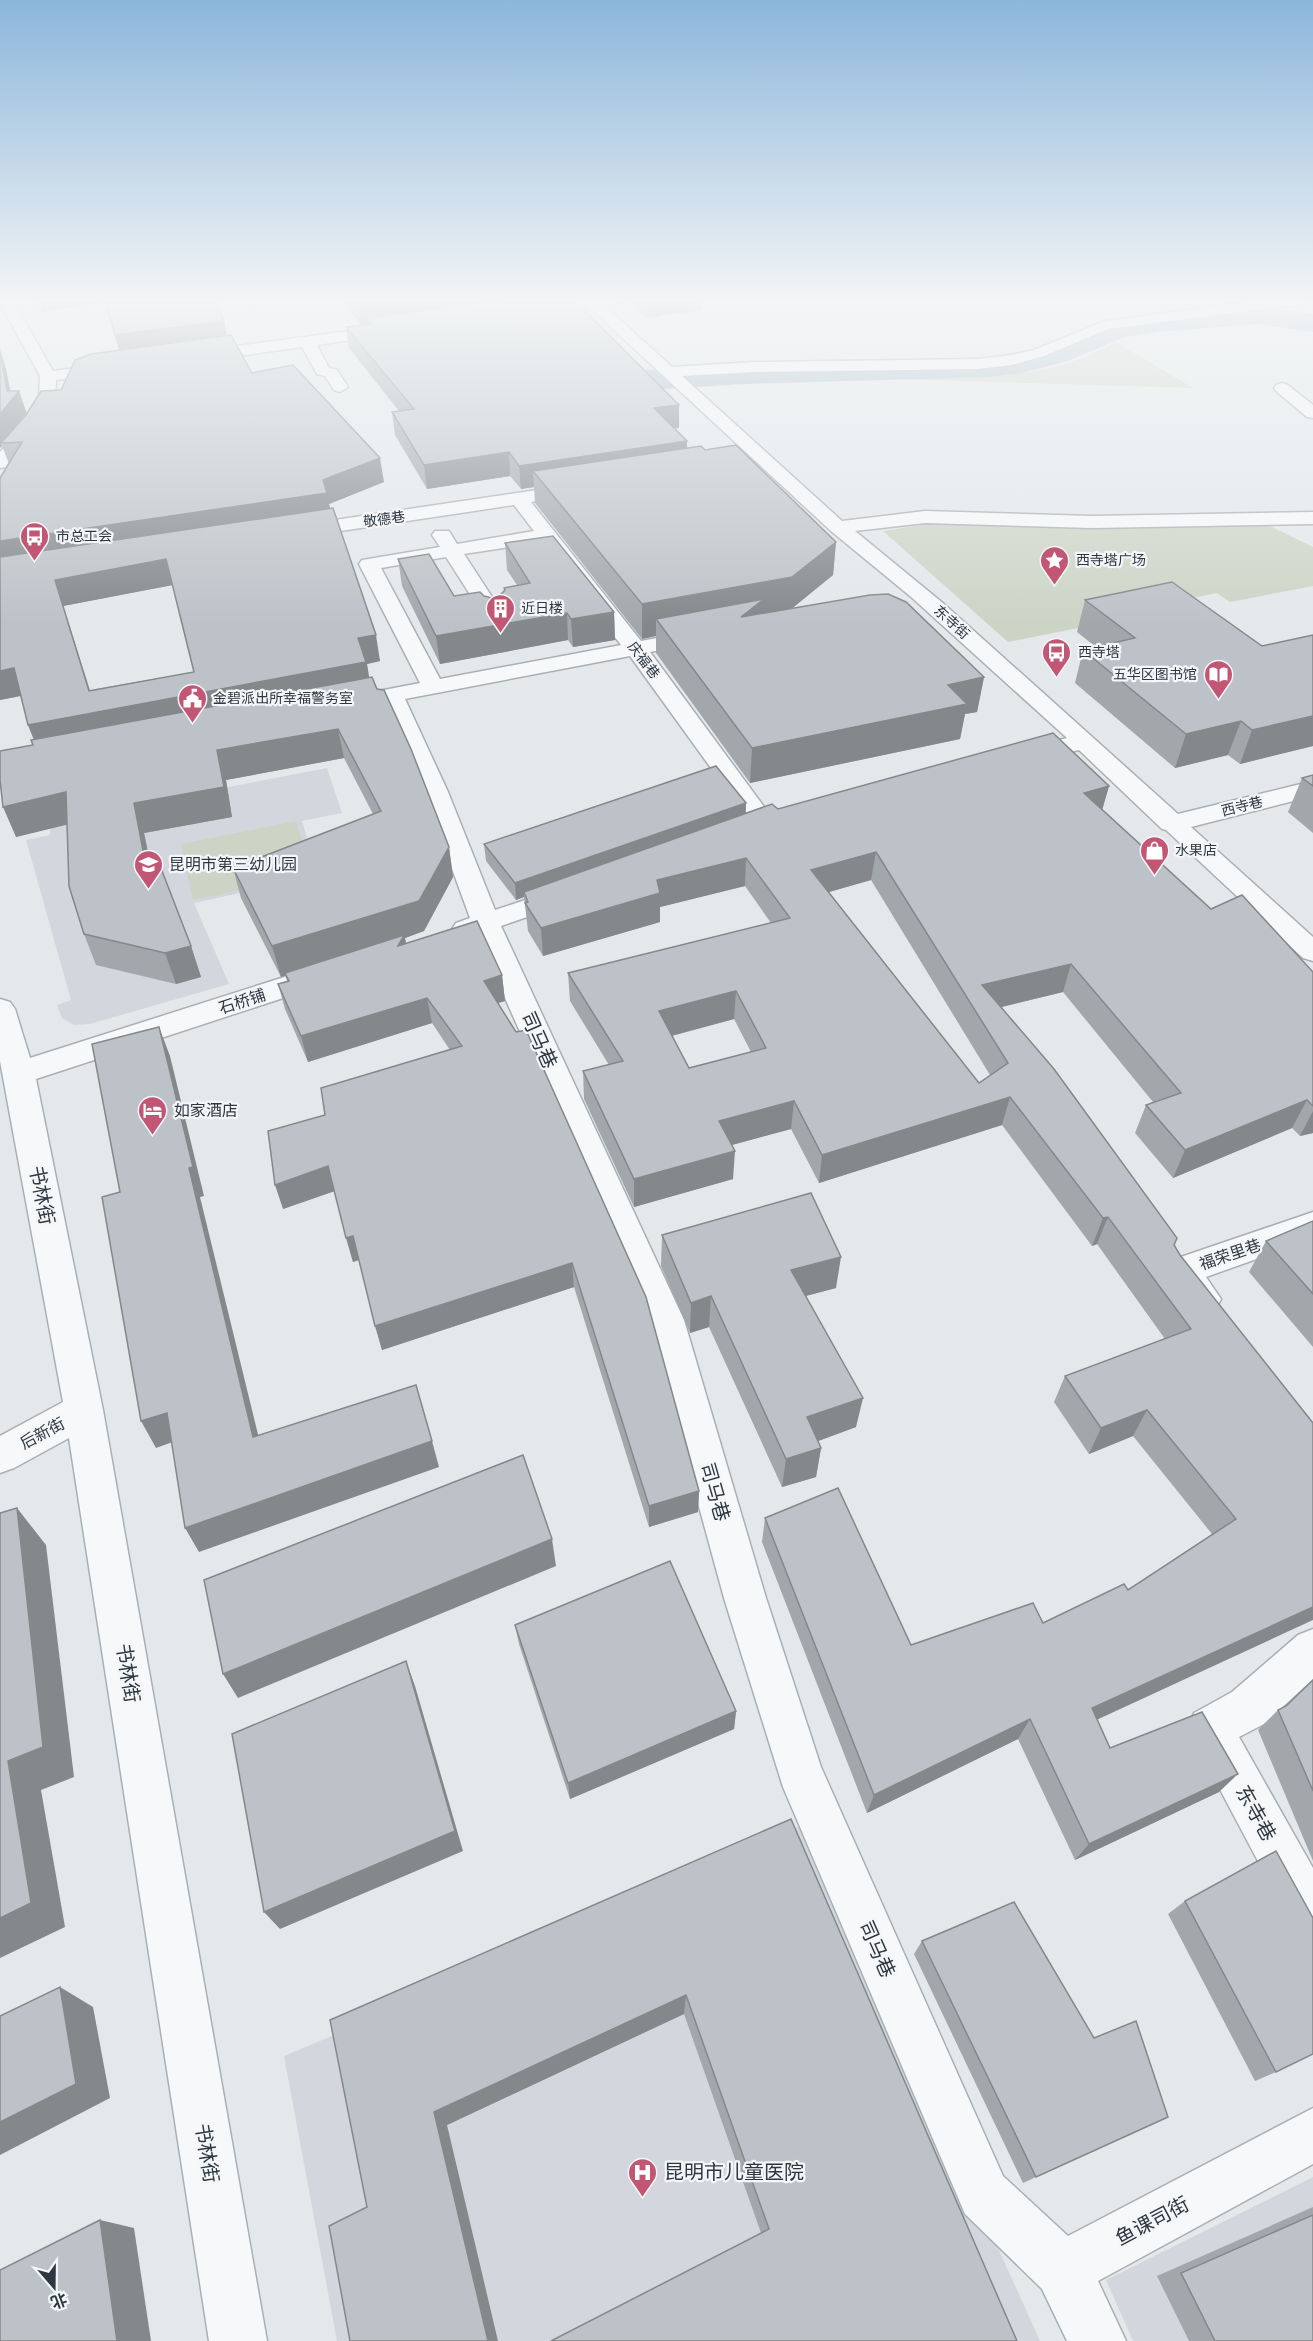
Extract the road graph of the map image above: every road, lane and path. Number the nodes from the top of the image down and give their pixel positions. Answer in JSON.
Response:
{"nodes":[{"id":1,"x":43,"y":406,"type":"edge"},
{"id":2,"x":707,"y":406,"type":"edge"},
{"id":3,"x":767,"y":460,"type":"junction"},
{"id":4,"x":0,"y":463,"type":"edge"},
{"id":5,"x":743,"y":464,"type":"edge"},
{"id":6,"x":602,"y":486,"type":"edge"},
{"id":7,"x":519,"y":499,"type":"junction"},
{"id":8,"x":428,"y":513,"type":"junction"},
{"id":9,"x":1313,"y":518,"type":"edge"},
{"id":10,"x":838,"y":527,"type":"junction"},
{"id":11,"x":278,"y":535,"type":"edge"},
{"id":12,"x":547,"y":535,"type":"junction"},
{"id":13,"x":452,"y":550,"type":"junction"},
{"id":14,"x":920,"y":594,"type":"junction"},
{"id":15,"x":897,"y":598,"type":"edge"},
{"id":16,"x":494,"y":617,"type":"edge"},
{"id":17,"x":715,"y":633,"type":"edge"},
{"id":18,"x":636,"y":649,"type":"junction"},
{"id":19,"x":515,"y":650,"type":"edge"},
{"id":20,"x":528,"y":669,"type":"junction"},
{"id":21,"x":433,"y":687,"type":"junction"},
{"id":22,"x":392,"y":695,"type":"junction"},
{"id":23,"x":346,"y":704,"type":"edge"},
{"id":24,"x":1085,"y":741,"type":"junction"},
{"id":25,"x":995,"y":763,"type":"edge"},
{"id":26,"x":1313,"y":788,"type":"edge"},
{"id":27,"x":1171,"y":824,"type":"junction"},
{"id":28,"x":764,"y":825,"type":"edge"},
{"id":29,"x":586,"y":887,"type":"edge"},
{"id":30,"x":486,"y":923,"type":"junction"},
{"id":31,"x":440,"y":937,"type":"edge"},
{"id":32,"x":1313,"y":952,"type":"edge"},
{"id":33,"x":349,"y":967,"type":"edge"},
{"id":34,"x":0,"y":1009,"type":"edge"},
{"id":35,"x":19,"y":1073,"type":"junction"},
{"id":36,"x":1313,"y":1225,"type":"edge"},
{"id":37,"x":1225,"y":1326,"type":"edge"},
{"id":38,"x":84,"y":1410,"type":"junction"},
{"id":39,"x":0,"y":1456,"type":"edge"},
{"id":40,"x":1313,"y":1650,"type":"edge"},
{"id":41,"x":1313,"y":1916,"type":"edge"},
{"id":42,"x":1313,"y":2136,"type":"edge"},
{"id":43,"x":1062,"y":2269,"type":"junction"},
{"id":44,"x":238,"y":2341,"type":"edge"},
{"id":45,"x":1097,"y":2341,"type":"edge"}],
"edges":[{"from":1,"to":4,"type":"street"},
{"from":2,"to":3,"type":"street","name":"东寺街"},
{"from":3,"to":5,"type":"street"},
{"from":3,"to":10,"type":"street","name":"东寺街"},
{"from":6,"to":7,"type":"street","name":"敬德巷"},
{"from":7,"to":8,"type":"street","name":"敬德巷"},
{"from":7,"to":12,"type":"street","name":"庆福巷"},
{"from":8,"to":11,"type":"street","name":"敬德巷"},
{"from":8,"to":13,"type":"street"},
{"from":9,"to":10,"type":"street"},
{"from":10,"to":14,"type":"street","name":"东寺街"},
{"from":12,"to":13,"type":"street"},
{"from":12,"to":18,"type":"street","name":"庆福巷"},
{"from":13,"to":16,"type":"street"},
{"from":13,"to":21,"type":"street"},
{"from":14,"to":15,"type":"street"},
{"from":14,"to":24,"type":"street","name":"东寺街"},
{"from":17,"to":18,"type":"street"},
{"from":18,"to":20,"type":"street"},
{"from":18,"to":28,"type":"street","name":"庆福巷"},
{"from":19,"to":20,"type":"street"},
{"from":20,"to":21,"type":"street"},
{"from":21,"to":22,"type":"street"},
{"from":22,"to":23,"type":"street"},
{"from":22,"to":30,"type":"street","name":"司马巷"},
{"from":24,"to":25,"type":"street"},
{"from":24,"to":27,"type":"street","name":"东寺街"},
{"from":26,"to":27,"type":"street","name":"西寺巷"},
{"from":27,"to":32,"type":"street","name":"东寺街"},
{"from":29,"to":30,"type":"street"},
{"from":30,"to":31,"type":"street"},
{"from":30,"to":43,"type":"street","name":"司马巷"},
{"from":33,"to":35,"type":"street","name":"石桥铺"},
{"from":34,"to":35,"type":"street","name":"书林街"},
{"from":35,"to":38,"type":"street","name":"书林街"},
{"from":36,"to":37,"type":"street","name":"福荣里巷"},
{"from":38,"to":39,"type":"street","name":"后新街"},
{"from":38,"to":44,"type":"street","name":"书林街"},
{"from":40,"to":41,"type":"street","name":"东寺巷"},
{"from":42,"to":43,"type":"street","name":"鱼课司街"},
{"from":43,"to":45,"type":"street"}]}
